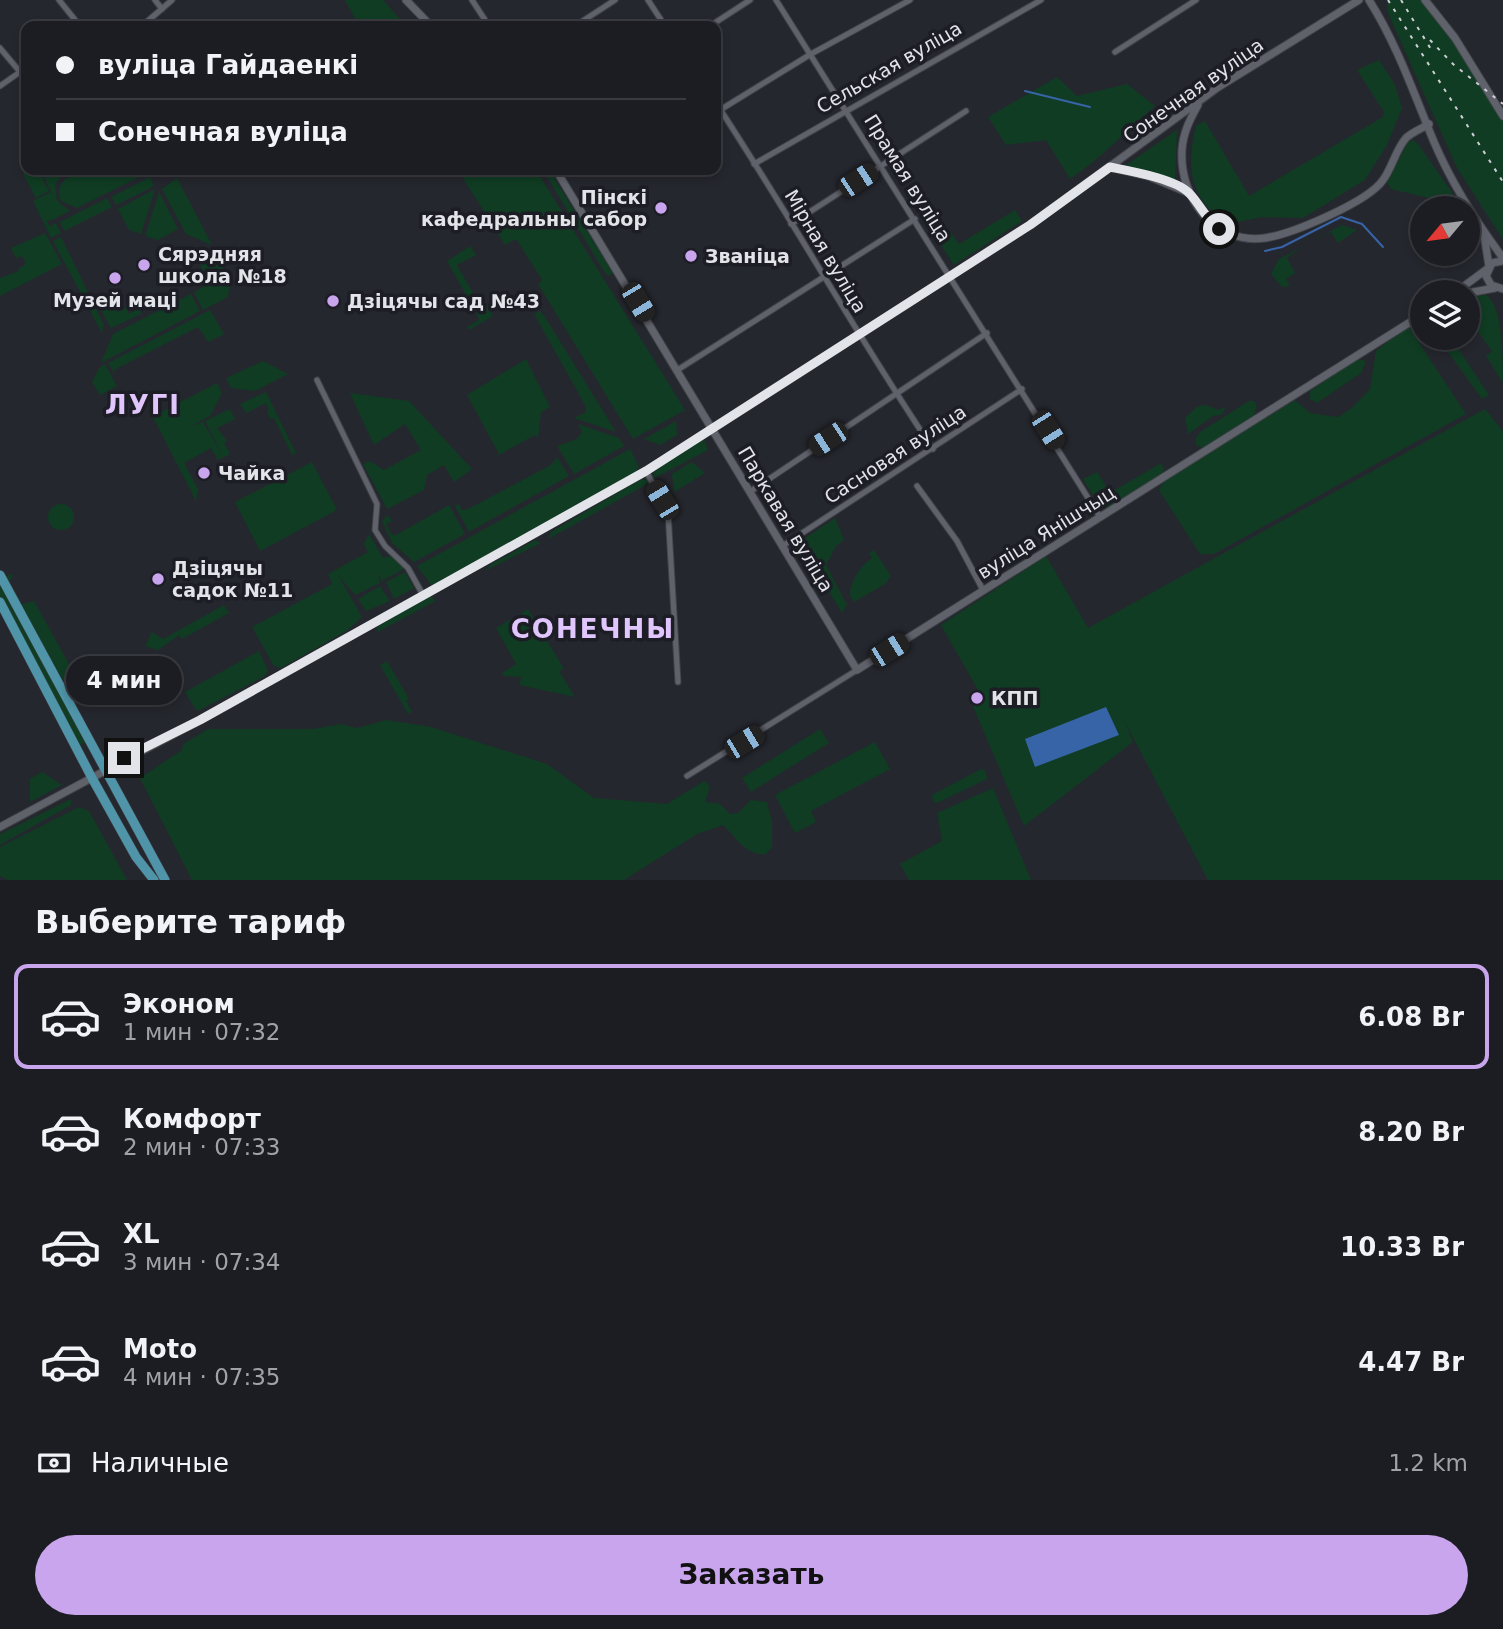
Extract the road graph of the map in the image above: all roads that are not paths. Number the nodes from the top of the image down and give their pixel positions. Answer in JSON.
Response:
{"nodes":[{"id":1,"x":59,"y":0,"type":"edge"},
{"id":2,"x":155,"y":0,"type":"edge"},
{"id":3,"x":172,"y":0,"type":"edge"},
{"id":4,"x":405,"y":0,"type":"edge"},
{"id":5,"x":472,"y":0,"type":"edge"},
{"id":6,"x":615,"y":0,"type":"edge"},
{"id":7,"x":648,"y":0,"type":"edge"},
{"id":8,"x":750,"y":0,"type":"edge"},
{"id":9,"x":776,"y":0,"type":"edge"},
{"id":10,"x":910,"y":0,"type":"edge"},
{"id":11,"x":1041,"y":0,"type":"edge"},
{"id":12,"x":1196,"y":0,"type":"edge"},
{"id":13,"x":1359,"y":0,"type":"edge"},
{"id":14,"x":1368,"y":0,"type":"edge"},
{"id":15,"x":1430,"y":2,"type":"edge"},
{"id":16,"x":162,"y":9,"type":"junction"},
{"id":17,"x":76,"y":21,"type":"edge"},
{"id":18,"x":148,"y":21,"type":"edge"},
{"id":19,"x":426,"y":21,"type":"edge"},
{"id":20,"x":486,"y":21,"type":"edge"},
{"id":21,"x":583,"y":21,"type":"edge"},
{"id":22,"x":662,"y":21,"type":"edge"},
{"id":23,"x":718,"y":21,"type":"edge"},
{"id":24,"x":0,"y":48,"type":"edge"},
{"id":25,"x":1115,"y":52,"type":"dead end"},
{"id":26,"x":811,"y":54,"type":"junction"},
{"id":27,"x":20,"y":72,"type":"joint"},
{"id":28,"x":0,"y":86,"type":"edge"},
{"id":29,"x":1198,"y":104,"type":"junction"},
{"id":30,"x":721,"y":109,"type":"edge"},
{"id":31,"x":846,"y":110,"type":"junction"},
{"id":32,"x":966,"y":111,"type":"dead end"},
{"id":33,"x":721,"y":112,"type":"edge"},
{"id":34,"x":1503,"y":116,"type":"edge"},
{"id":35,"x":1429,"y":124,"type":"junction"},
{"id":36,"x":754,"y":164,"type":"junction"},
{"id":37,"x":881,"y":165,"type":"junction"},
{"id":38,"x":1110,"y":167,"type":"junction"},
{"id":39,"x":559,"y":175,"type":"edge"},
{"id":40,"x":1190,"y":194,"type":"junction"},
{"id":41,"x":915,"y":219,"type":"junction"},
{"id":42,"x":791,"y":224,"type":"junction"},
{"id":43,"x":1483,"y":231,"type":"junction"},
{"id":44,"x":1503,"y":259,"type":"edge"},
{"id":45,"x":1489,"y":267,"type":"junction"},
{"id":46,"x":951,"y":276,"type":"junction"},
{"id":47,"x":827,"y":278,"type":"junction"},
{"id":48,"x":1472,"y":280,"type":"edge"},
{"id":49,"x":1500,"y":289,"type":"edge"},
{"id":50,"x":1480,"y":292,"type":"edge"},
{"id":51,"x":1410,"y":322,"type":"edge"},
{"id":52,"x":987,"y":333,"type":"junction"},
{"id":53,"x":859,"y":335,"type":"junction"},
{"id":54,"x":679,"y":369,"type":"junction"},
{"id":55,"x":317,"y":380,"type":"dead end"},
{"id":56,"x":1022,"y":389,"type":"junction"},
{"id":57,"x":897,"y":394,"type":"junction"},
{"id":58,"x":713,"y":427,"type":"junction"},
{"id":59,"x":933,"y":449,"type":"junction"},
{"id":60,"x":646,"y":471,"type":"junction"},
{"id":61,"x":917,"y":486,"type":"dead end"},
{"id":62,"x":751,"y":491,"type":"junction"},
{"id":63,"x":1100,"y":517,"type":"junction"},
{"id":64,"x":784,"y":545,"type":"junction"},
{"id":65,"x":0,"y":575,"type":"edge"},
{"id":66,"x":983,"y":590,"type":"junction"},
{"id":67,"x":423,"y":595,"type":"junction"},
{"id":68,"x":0,"y":603,"type":"edge"},
{"id":69,"x":857,"y":670,"type":"junction"},
{"id":70,"x":678,"y":682,"type":"dead end"},
{"id":71,"x":105,"y":770,"type":"junction"},
{"id":72,"x":687,"y":776,"type":"dead end"},
{"id":73,"x":92,"y":778,"type":"junction"},
{"id":74,"x":0,"y":827,"type":"edge"},
{"id":75,"x":154,"y":880,"type":"edge"},
{"id":76,"x":165,"y":880,"type":"edge"}],
"edges":[{"from":1,"to":17,"type":"street"},
{"from":2,"to":16,"type":"street"},
{"from":3,"to":16,"type":"street"},
{"from":4,"to":19,"type":"street"},
{"from":5,"to":20,"type":"street"},
{"from":6,"to":21,"type":"street"},
{"from":7,"to":22,"type":"street"},
{"from":8,"to":23,"type":"street"},
{"from":9,"to":26,"type":"street","name":"Прамая вуліца"},
{"from":10,"to":26,"type":"street"},
{"from":11,"to":31,"type":"street","name":"Сельская вуліца"},
{"from":12,"to":25,"type":"street"},
{"from":13,"to":29,"type":"street","name":"Сонечная вуліца"},
{"from":14,"to":35,"type":"street"},
{"from":15,"to":34,"type":"street"},
{"from":16,"to":18,"type":"street"},
{"from":24,"to":27,"type":"street"},
{"from":26,"to":30,"type":"street"},
{"from":26,"to":31,"type":"street","name":"Прамая вуліца"},
{"from":27,"to":28,"type":"street"},
{"from":29,"to":38,"type":"street","name":"Сонечная вуліца"},
{"from":29,"to":40,"type":"street"},
{"from":31,"to":36,"type":"street","name":"Сельская вуліца"},
{"from":31,"to":37,"type":"street","name":"Прамая вуліца"},
{"from":32,"to":37,"type":"street"},
{"from":33,"to":36,"type":"street","name":"Мірная вуліца"},
{"from":35,"to":40,"type":"street"},
{"from":35,"to":43,"type":"street"},
{"from":36,"to":42,"type":"street","name":"Мірная вуліца"},
{"from":37,"to":41,"type":"street","name":"Прамая вуліца"},
{"from":37,"to":42,"type":"street"},
{"from":38,"to":40,"type":"street"},
{"from":38,"to":46,"type":"street","name":"Сонечная вуліца"},
{"from":39,"to":54,"type":"street","name":"Паркавая вуліца"},
{"from":41,"to":46,"type":"street","name":"Прамая вуліца"},
{"from":41,"to":47,"type":"street"},
{"from":42,"to":47,"type":"street","name":"Мірная вуліца"},
{"from":43,"to":44,"type":"street"},
{"from":43,"to":45,"type":"street"},
{"from":44,"to":45,"type":"street"},
{"from":45,"to":48,"type":"street"},
{"from":45,"to":49,"type":"street"},
{"from":46,"to":52,"type":"street","name":"Прамая вуліца"},
{"from":46,"to":53,"type":"street","name":"Сонечная вуліца"},
{"from":47,"to":53,"type":"street","name":"Мірная вуліца"},
{"from":47,"to":54,"type":"street"},
{"from":49,"to":50,"type":"street"},
{"from":51,"to":63,"type":"street","name":"вуліца Янішчыц"},
{"from":52,"to":56,"type":"street","name":"Прамая вуліца"},
{"from":52,"to":57,"type":"street"},
{"from":53,"to":57,"type":"street","name":"Мірная вуліца"},
{"from":53,"to":58,"type":"street","name":"Сонечная вуліца"},
{"from":54,"to":58,"type":"street","name":"Паркавая вуліца"},
{"from":55,"to":67,"type":"street"},
{"from":56,"to":59,"type":"street","name":"Сасновая вуліца"},
{"from":56,"to":63,"type":"street","name":"Прамая вуліца"},
{"from":57,"to":59,"type":"street","name":"Мірная вуліца"},
{"from":57,"to":62,"type":"street"},
{"from":58,"to":60,"type":"street","name":"Сонечная вуліца"},
{"from":58,"to":62,"type":"street","name":"Паркавая вуліца"},
{"from":59,"to":64,"type":"street","name":"Сасновая вуліца"},
{"from":60,"to":67,"type":"street","name":"Сонечная вуліца"},
{"from":60,"to":70,"type":"street"},
{"from":61,"to":66,"type":"street"},
{"from":62,"to":64,"type":"street","name":"Паркавая вуліца"},
{"from":63,"to":66,"type":"street","name":"вуліца Янішчыц"},
{"from":64,"to":69,"type":"street","name":"Паркавая вуліца"},
{"from":65,"to":71,"type":"main road"},
{"from":66,"to":69,"type":"street","name":"вуліца Янішчыц"},
{"from":67,"to":71,"type":"street","name":"Сонечная вуліца"},
{"from":68,"to":73,"type":"main road"},
{"from":69,"to":72,"type":"street","name":"вуліца Янішчыц"},
{"from":71,"to":73,"type":"street","name":"Сонечная вуліца"},
{"from":71,"to":76,"type":"main road"},
{"from":73,"to":74,"type":"street","name":"Сонечная вуліца"},
{"from":73,"to":75,"type":"main road"}]}
